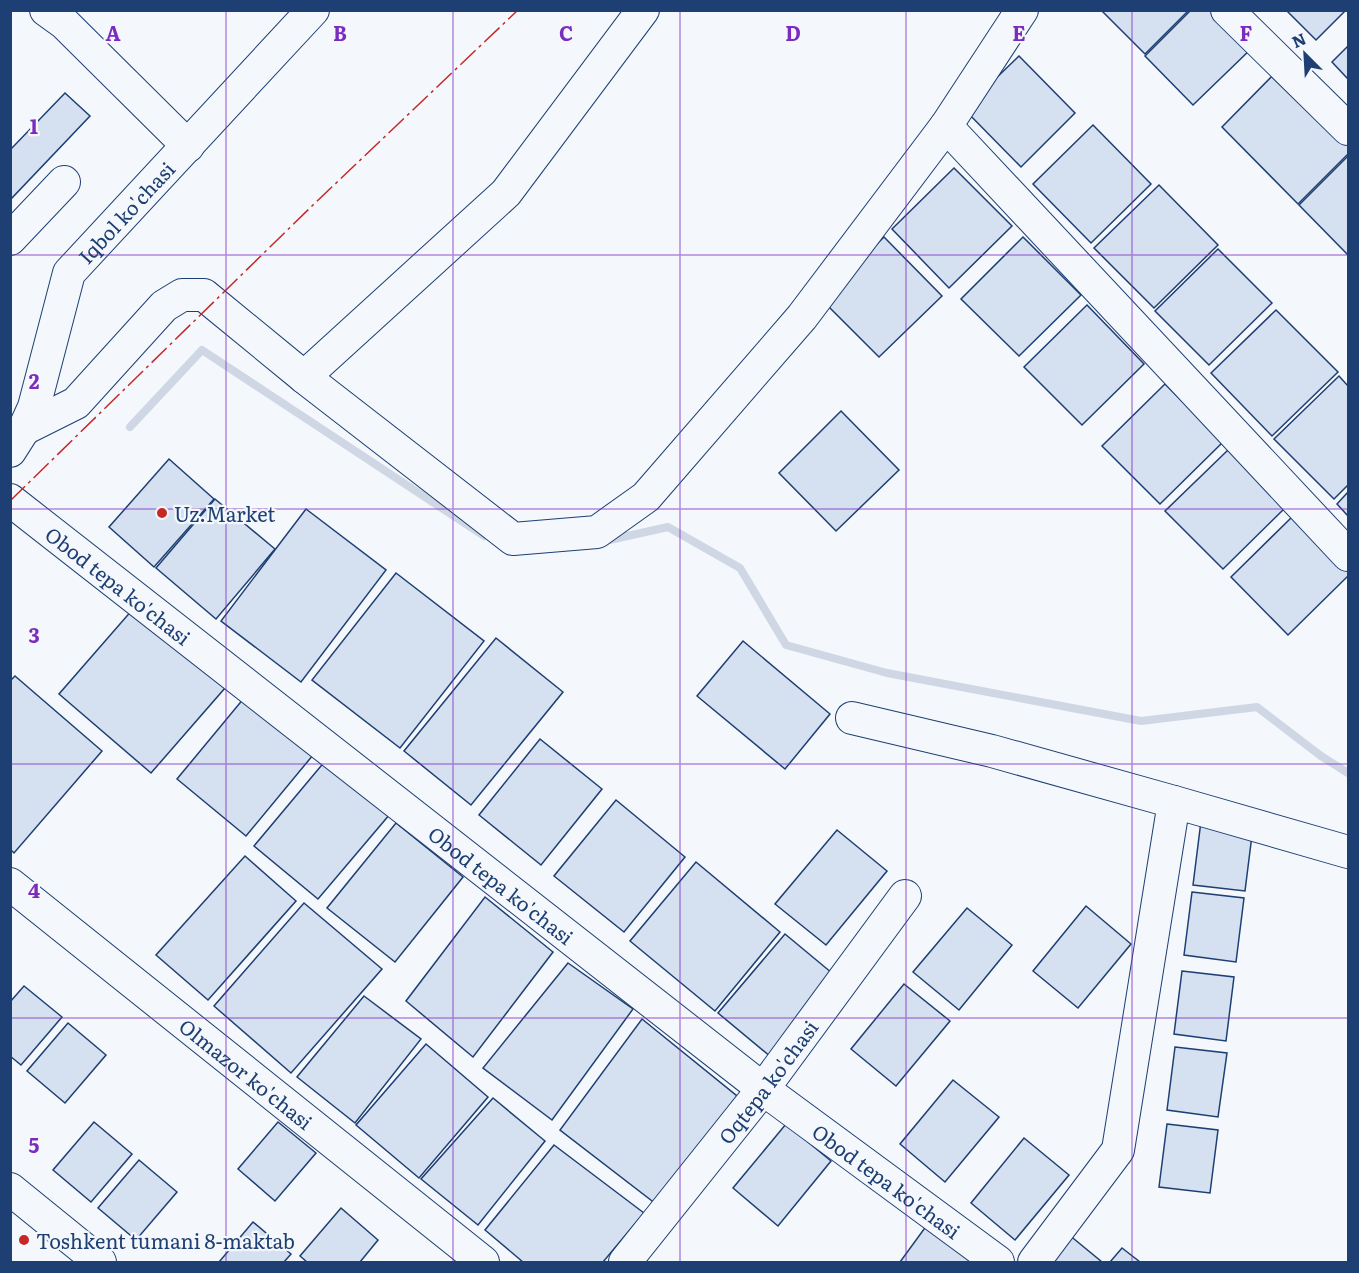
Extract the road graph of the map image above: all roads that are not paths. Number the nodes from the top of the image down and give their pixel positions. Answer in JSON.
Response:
{"nodes":[{"id":1,"x":313,"y":10,"type":"edge"},
{"id":2,"x":644,"y":10,"type":"edge"},
{"id":3,"x":1022,"y":10,"type":"edge"},
{"id":4,"x":1227,"y":10,"type":"edge"},
{"id":5,"x":61,"y":15,"type":"edge"},
{"id":6,"x":946,"y":126,"type":"junction"},
{"id":7,"x":1348,"y":129,"type":"edge"},
{"id":8,"x":188,"y":146,"type":"junction"},
{"id":9,"x":64,"y":182,"type":"dead end"},
{"id":10,"x":10,"y":239,"type":"edge"},
{"id":11,"x":304,"y":377,"type":"junction"},
{"id":12,"x":17,"y":440,"type":"edge"},
{"id":13,"x":10,"y":500,"type":"edge"},
{"id":14,"x":1348,"y":555,"type":"edge"},
{"id":15,"x":852,"y":718,"type":"dead end"},
{"id":16,"x":1174,"y":802,"type":"junction"},
{"id":17,"x":1348,"y":852,"type":"edge"},
{"id":18,"x":10,"y":884,"type":"edge"},
{"id":19,"x":905,"y":896,"type":"dead end"},
{"id":20,"x":763,"y":1089,"type":"junction"},
{"id":21,"x":10,"y":1189,"type":"edge"},
{"id":22,"x":100,"y":1263,"type":"edge"},
{"id":23,"x":483,"y":1263,"type":"edge"},
{"id":24,"x":625,"y":1263,"type":"edge"},
{"id":25,"x":998,"y":1263,"type":"edge"},
{"id":26,"x":1034,"y":1263,"type":"edge"}],
"edges":[{"from":1,"to":8,"type":"street","name":"Iqbol ko'chasi"},
{"from":2,"to":11,"type":"street"},
{"from":3,"to":6,"type":"street"},
{"from":4,"to":7,"type":"street"},
{"from":5,"to":8,"type":"street"},
{"from":6,"to":11,"type":"street"},
{"from":6,"to":14,"type":"street"},
{"from":8,"to":12,"type":"street","name":"Iqbol ko'chasi"},
{"from":9,"to":10,"type":"street"},
{"from":11,"to":12,"type":"street"},
{"from":13,"to":20,"type":"street","name":"Obod tepa ko'chasi"},
{"from":15,"to":16,"type":"street"},
{"from":16,"to":17,"type":"street"},
{"from":16,"to":26,"type":"street"},
{"from":18,"to":23,"type":"street","name":"Olmazor ko'chasi"},
{"from":19,"to":20,"type":"street","name":"Oqtepa ko'chasi"},
{"from":20,"to":24,"type":"street","name":"Oqtepa ko'chasi"},
{"from":20,"to":25,"type":"street","name":"Obod tepa ko'chasi"},
{"from":21,"to":22,"type":"street"}]}
